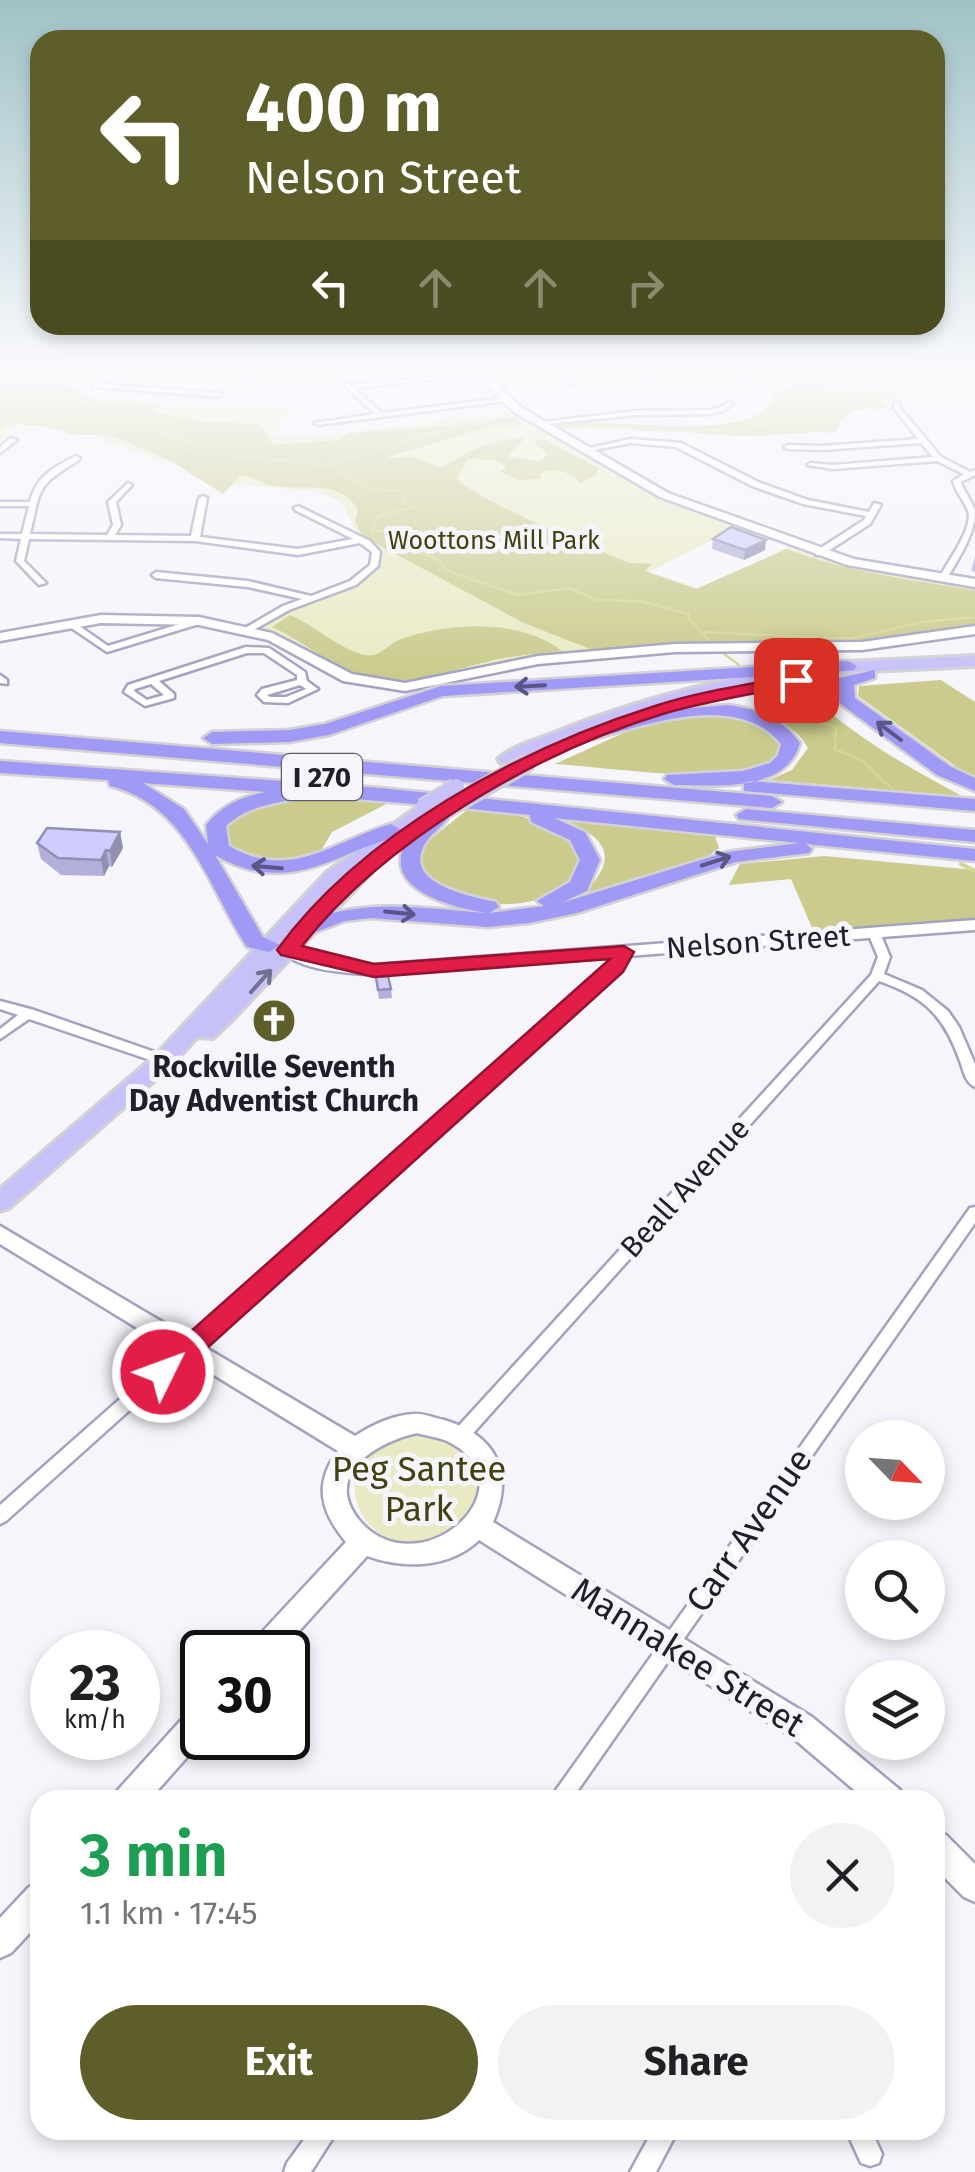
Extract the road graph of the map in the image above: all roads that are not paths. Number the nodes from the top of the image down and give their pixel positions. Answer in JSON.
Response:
{"nodes":[{"id":1,"x":53,"y":472,"type":"edge"},
{"id":2,"x":624,"y":472,"type":"edge"},
{"id":3,"x":732,"y":472,"type":"edge"},
{"id":4,"x":971,"y":472,"type":"edge"},
{"id":5,"x":128,"y":485,"type":"dead end"},
{"id":6,"x":202,"y":498,"type":"dead end"},
{"id":7,"x":972,"y":503,"type":"edge"},
{"id":8,"x":0,"y":504,"type":"edge"},
{"id":9,"x":32,"y":504,"type":"junction"},
{"id":10,"x":298,"y":508,"type":"dead end"},
{"id":11,"x":0,"y":536,"type":"edge"},
{"id":12,"x":23,"y":536,"type":"junction"},
{"id":13,"x":110,"y":538,"type":"junction"},
{"id":14,"x":195,"y":538,"type":"junction"},
{"id":15,"x":360,"y":540,"type":"junction"},
{"id":16,"x":819,"y":553,"type":"junction"},
{"id":17,"x":156,"y":575,"type":"dead end"},
{"id":18,"x":942,"y":578,"type":"junction"},
{"id":19,"x":42,"y":583,"type":"dead end"},
{"id":20,"x":975,"y":583,"type":"edge"},
{"id":21,"x":310,"y":598,"type":"junction"},
{"id":22,"x":199,"y":621,"type":"junction"},
{"id":23,"x":69,"y":623,"type":"junction"},
{"id":24,"x":248,"y":630,"type":"junction"},
{"id":25,"x":975,"y":630,"type":"edge"},
{"id":26,"x":0,"y":637,"type":"edge"},
{"id":27,"x":314,"y":659,"type":"junction"},
{"id":28,"x":975,"y":661,"type":"edge"},
{"id":29,"x":848,"y":666,"type":"junction"},
{"id":30,"x":293,"y":667,"type":"junction"},
{"id":31,"x":975,"y":670,"type":"edge"},
{"id":32,"x":811,"y":674,"type":"junction"},
{"id":33,"x":869,"y":674,"type":"junction"},
{"id":34,"x":152,"y":680,"type":"dead end"},
{"id":35,"x":302,"y":682,"type":"dead end"},
{"id":36,"x":848,"y":700,"type":"junction"},
{"id":37,"x":0,"y":727,"type":"edge"},
{"id":38,"x":593,"y":733,"type":"junction"},
{"id":39,"x":0,"y":737,"type":"edge"},
{"id":40,"x":195,"y":739,"type":"junction"},
{"id":41,"x":2,"y":762,"type":"edge"},
{"id":42,"x":658,"y":780,"type":"junction"},
{"id":43,"x":975,"y":785,"type":"edge"},
{"id":44,"x":404,"y":796,"type":"junction"},
{"id":45,"x":594,"y":801,"type":"junction"},
{"id":46,"x":470,"y":803,"type":"junction"},
{"id":47,"x":975,"y":805,"type":"edge"},
{"id":48,"x":434,"y":809,"type":"junction"},
{"id":49,"x":975,"y":819,"type":"edge"},
{"id":50,"x":391,"y":830,"type":"junction"},
{"id":51,"x":975,"y":836,"type":"edge"},
{"id":52,"x":900,"y":848,"type":"junction"},
{"id":53,"x":975,"y":853,"type":"edge"},
{"id":54,"x":975,"y":925,"type":"edge"},
{"id":55,"x":305,"y":928,"type":"junction"},
{"id":56,"x":874,"y":933,"type":"junction"},
{"id":57,"x":278,"y":948,"type":"junction"},
{"id":58,"x":624,"y":952,"type":"junction"},
{"id":59,"x":877,"y":976,"type":"junction"},
{"id":60,"x":0,"y":1005,"type":"edge"},
{"id":61,"x":28,"y":1013,"type":"junction"},
{"id":62,"x":0,"y":1035,"type":"edge"},
{"id":63,"x":170,"y":1055,"type":"junction"},
{"id":64,"x":975,"y":1083,"type":"edge"},
{"id":65,"x":0,"y":1202,"type":"edge"},
{"id":66,"x":975,"y":1212,"type":"edge"},
{"id":67,"x":0,"y":1234,"type":"edge"},
{"id":68,"x":190,"y":1348,"type":"junction"},
{"id":69,"x":461,"y":1435,"type":"junction"},
{"id":70,"x":354,"y":1448,"type":"junction"},
{"id":71,"x":0,"y":1516,"type":"edge"},
{"id":72,"x":478,"y":1526,"type":"junction"},
{"id":73,"x":363,"y":1541,"type":"junction"},
{"id":74,"x":282,"y":1630,"type":"edge"},
{"id":75,"x":669,"y":1644,"type":"junction"},
{"id":76,"x":180,"y":1742,"type":"edge"},
{"id":77,"x":137,"y":1790,"type":"edge"},
{"id":78,"x":566,"y":1790,"type":"edge"},
{"id":79,"x":871,"y":1790,"type":"edge"},
{"id":80,"x":945,"y":1856,"type":"edge"},
{"id":81,"x":975,"y":1886,"type":"edge"},
{"id":82,"x":30,"y":1909,"type":"edge"},
{"id":83,"x":0,"y":1942,"type":"edge"},
{"id":84,"x":319,"y":2140,"type":"edge"},
{"id":85,"x":660,"y":2140,"type":"edge"},
{"id":86,"x":863,"y":2140,"type":"edge"},
{"id":87,"x":870,"y":2154,"type":"dead end"},
{"id":88,"x":296,"y":2172,"type":"edge"},
{"id":89,"x":642,"y":2172,"type":"edge"}],
"edges":[{"from":1,"to":9,"type":"street"},
{"from":2,"to":16,"type":"street"},
{"from":3,"to":16,"type":"street"},
{"from":4,"to":7,"type":"street"},
{"from":5,"to":13,"type":"street"},
{"from":6,"to":14,"type":"street"},
{"from":7,"to":18,"type":"street"},
{"from":8,"to":9,"type":"street"},
{"from":9,"to":12,"type":"street"},
{"from":10,"to":15,"type":"street"},
{"from":11,"to":12,"type":"street"},
{"from":12,"to":13,"type":"street"},
{"from":12,"to":19,"type":"street"},
{"from":13,"to":14,"type":"street"},
{"from":14,"to":15,"type":"street"},
{"from":15,"to":21,"type":"street"},
{"from":16,"to":18,"type":"street"},
{"from":17,"to":21,"type":"street"},
{"from":18,"to":20,"type":"street"},
{"from":21,"to":24,"type":"street"},
{"from":22,"to":23,"type":"street"},
{"from":22,"to":23,"type":"street"},
{"from":22,"to":24,"type":"street"},
{"from":23,"to":26,"type":"street"},
{"from":24,"to":27,"type":"street"},
{"from":25,"to":27,"type":"street"},
{"from":27,"to":30,"type":"street"},
{"from":28,"to":29,"type":"main road"},
{"from":29,"to":32,"type":"main road"},
{"from":29,"to":40,"type":"highway","one_way":true},
{"from":30,"to":34,"type":"street"},
{"from":30,"to":35,"type":"street"},
{"from":31,"to":33,"type":"main road"},
{"from":32,"to":33,"type":"main road"},
{"from":32,"to":36,"type":"highway"},
{"from":32,"to":38,"type":"main road"},
{"from":32,"to":48,"type":"main road","bridge":true},
{"from":33,"to":36,"type":"highway"},
{"from":43,"to":36,"type":"highway","one_way":true},
{"from":37,"to":40,"type":"highway","number":"I 270"},
{"from":38,"to":42,"type":"highway"},
{"from":38,"to":48,"type":"main road","bridge":true},
{"from":39,"to":49,"type":"highway","number":"I 270"},
{"from":40,"to":42,"type":"highway","number":"I 270"},
{"from":41,"to":44,"type":"highway","number":"I 270"},
{"from":41,"to":45,"type":"highway","number":"I 270"},
{"from":41,"to":57,"type":"highway"},
{"from":42,"to":47,"type":"highway","number":"I 270"},
{"from":44,"to":46,"type":"highway","number":"I 270"},
{"from":50,"to":44,"type":"highway","one_way":true},
{"from":45,"to":51,"type":"highway","number":"I 270"},
{"from":45,"to":53,"type":"highway"},
{"from":46,"to":48,"type":"highway"},
{"from":46,"to":52,"type":"highway","number":"I 270"},
{"from":48,"to":50,"type":"main road"},
{"from":48,"to":55,"type":"main road"},
{"from":50,"to":57,"type":"main road"},
{"from":52,"to":53,"type":"highway","number":"I 270"},
{"from":55,"to":52,"type":"highway","one_way":true},
{"from":54,"to":56,"type":"street","name":"Nelson Street"},
{"from":55,"to":57,"type":"main road"},
{"from":56,"to":58,"type":"street","name":"Nelson Street"},
{"from":56,"to":59,"type":"street"},
{"from":57,"to":58,"type":"street","name":"Nelson Street"},
{"from":57,"to":63,"type":"main road"},
{"from":58,"to":68,"type":"street"},
{"from":59,"to":64,"type":"street"},
{"from":59,"to":69,"type":"street","name":"Beall Avenue"},
{"from":60,"to":61,"type":"street"},
{"from":61,"to":62,"type":"street"},
{"from":61,"to":63,"type":"street"},
{"from":63,"to":65,"type":"main road"},
{"from":66,"to":75,"type":"street","name":"Carr Avenue"},
{"from":67,"to":68,"type":"street"},
{"from":68,"to":70,"type":"street"},
{"from":68,"to":71,"type":"street"},
{"from":69,"to":70,"type":"street"},
{"from":69,"to":72,"type":"street"},
{"from":70,"to":73,"type":"street"},
{"from":72,"to":73,"type":"street"},
{"from":72,"to":75,"type":"street","name":"Mannakee Street"},
{"from":73,"to":74,"type":"street"},
{"from":75,"to":78,"type":"street","name":"Carr Avenue"},
{"from":75,"to":79,"type":"street","name":"Mannakee Street"},
{"from":76,"to":77,"type":"street"},
{"from":80,"to":81,"type":"street"},
{"from":82,"to":83,"type":"street"},
{"from":84,"to":88,"type":"street"},
{"from":85,"to":89,"type":"street"},
{"from":86,"to":87,"type":"street"}]}
